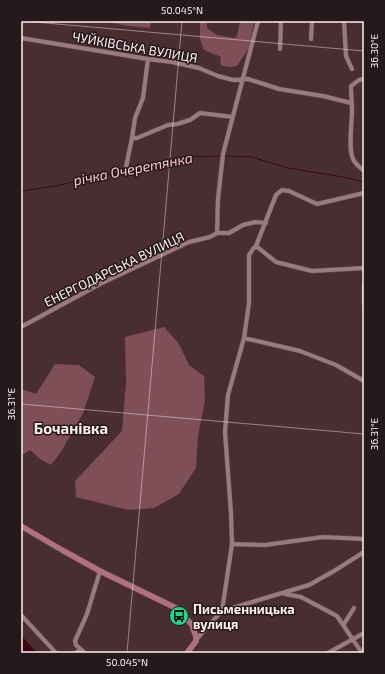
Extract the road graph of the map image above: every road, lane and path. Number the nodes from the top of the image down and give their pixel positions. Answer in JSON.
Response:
{"nodes":[{"id":1,"x":258,"y":21,"type":"edge"},
{"id":2,"x":281,"y":21,"type":"edge"},
{"id":3,"x":312,"y":21,"type":"edge"},
{"id":4,"x":344,"y":21,"type":"edge"},
{"id":5,"x":21,"y":38,"type":"edge"},
{"id":6,"x":311,"y":39,"type":"dead end"},
{"id":7,"x":280,"y":49,"type":"dead end"},
{"id":8,"x":148,"y":59,"type":"junction"},
{"id":9,"x":352,"y":69,"type":"dead end"},
{"id":10,"x":243,"y":79,"type":"junction"},
{"id":11,"x":364,"y":79,"type":"edge"},
{"id":12,"x":350,"y":103,"type":"junction"},
{"id":13,"x":233,"y":117,"type":"junction"},
{"id":14,"x":132,"y":138,"type":"junction"},
{"id":15,"x":126,"y":167,"type":"dead end"},
{"id":16,"x":364,"y":170,"type":"edge"},
{"id":17,"x":364,"y":193,"type":"edge"},
{"id":18,"x":266,"y":223,"type":"junction"},
{"id":19,"x":217,"y":233,"type":"junction"},
{"id":20,"x":256,"y":246,"type":"junction"},
{"id":21,"x":364,"y":268,"type":"edge"},
{"id":22,"x":364,"y":285,"type":"edge"},
{"id":23,"x":364,"y":304,"type":"edge"},
{"id":24,"x":21,"y":326,"type":"edge"},
{"id":25,"x":244,"y":338,"type":"junction"},
{"id":26,"x":364,"y":381,"type":"edge"},
{"id":27,"x":21,"y":526,"type":"edge"},
{"id":28,"x":364,"y":540,"type":"edge"},
{"id":29,"x":232,"y":544,"type":"junction"},
{"id":30,"x":364,"y":552,"type":"edge"},
{"id":31,"x":100,"y":570,"type":"junction"},
{"id":32,"x":284,"y":594,"type":"junction"},
{"id":33,"x":354,"y":608,"type":"dead end"},
{"id":34,"x":222,"y":611,"type":"junction"},
{"id":35,"x":21,"y":615,"type":"edge"},
{"id":36,"x":344,"y":624,"type":"junction"},
{"id":37,"x":192,"y":625,"type":"junction"},
{"id":38,"x":208,"y":626,"type":"junction"},
{"id":39,"x":364,"y":633,"type":"edge"},
{"id":40,"x":353,"y":639,"type":"junction"},
{"id":41,"x":196,"y":641,"type":"junction"},
{"id":42,"x":83,"y":652,"type":"edge"},
{"id":43,"x":56,"y":653,"type":"edge"},
{"id":44,"x":75,"y":653,"type":"edge"},
{"id":45,"x":187,"y":653,"type":"edge"},
{"id":46,"x":328,"y":653,"type":"edge"},
{"id":47,"x":362,"y":653,"type":"edge"}],
"edges":[{"from":1,"to":10,"type":"street"},
{"from":2,"to":7,"type":"street"},
{"from":3,"to":6,"type":"street"},
{"from":4,"to":9,"type":"street"},
{"from":5,"to":8,"type":"street","name":"ЧУЙКІВСЬКА ВУЛИЦЯ"},
{"from":8,"to":10,"type":"street","name":"ЧУЙКІВСЬКА ВУЛИЦЯ"},
{"from":8,"to":14,"type":"street"},
{"from":10,"to":12,"type":"street","name":"ЧУЙКІВСЬКА ВУЛИЦЯ"},
{"from":10,"to":13,"type":"street"},
{"from":11,"to":12,"type":"street"},
{"from":12,"to":16,"type":"street"},
{"from":13,"to":14,"type":"street"},
{"from":13,"to":19,"type":"street"},
{"from":14,"to":15,"type":"street"},
{"from":17,"to":18,"type":"street"},
{"from":18,"to":19,"type":"street","name":"ЕНЕРГОДАРСЬКА ВУЛИЦЯ"},
{"from":18,"to":20,"type":"street"},
{"from":19,"to":24,"type":"street","name":"ЕНЕРГОДАРСЬКА ВУЛИЦЯ"},
{"from":20,"to":21,"type":"street"},
{"from":20,"to":25,"type":"street"},
{"from":22,"to":23,"type":"street"},
{"from":25,"to":26,"type":"street"},
{"from":25,"to":29,"type":"street"},
{"from":27,"to":31,"type":"main road"},
{"from":28,"to":29,"type":"street"},
{"from":29,"to":34,"type":"street"},
{"from":30,"to":32,"type":"street"},
{"from":31,"to":37,"type":"main road"},
{"from":31,"to":42,"type":"street"},
{"from":32,"to":34,"type":"street"},
{"from":32,"to":36,"type":"street"},
{"from":33,"to":36,"type":"street"},
{"from":34,"to":38,"type":"street"},
{"from":35,"to":43,"type":"street"},
{"from":36,"to":40,"type":"street"},
{"from":37,"to":38,"type":"street"},
{"from":37,"to":41,"type":"main road"},
{"from":38,"to":41,"type":"street"},
{"from":39,"to":40,"type":"street"},
{"from":40,"to":46,"type":"street"},
{"from":40,"to":47,"type":"street"},
{"from":41,"to":45,"type":"main road"},
{"from":42,"to":44,"type":"street"}]}
